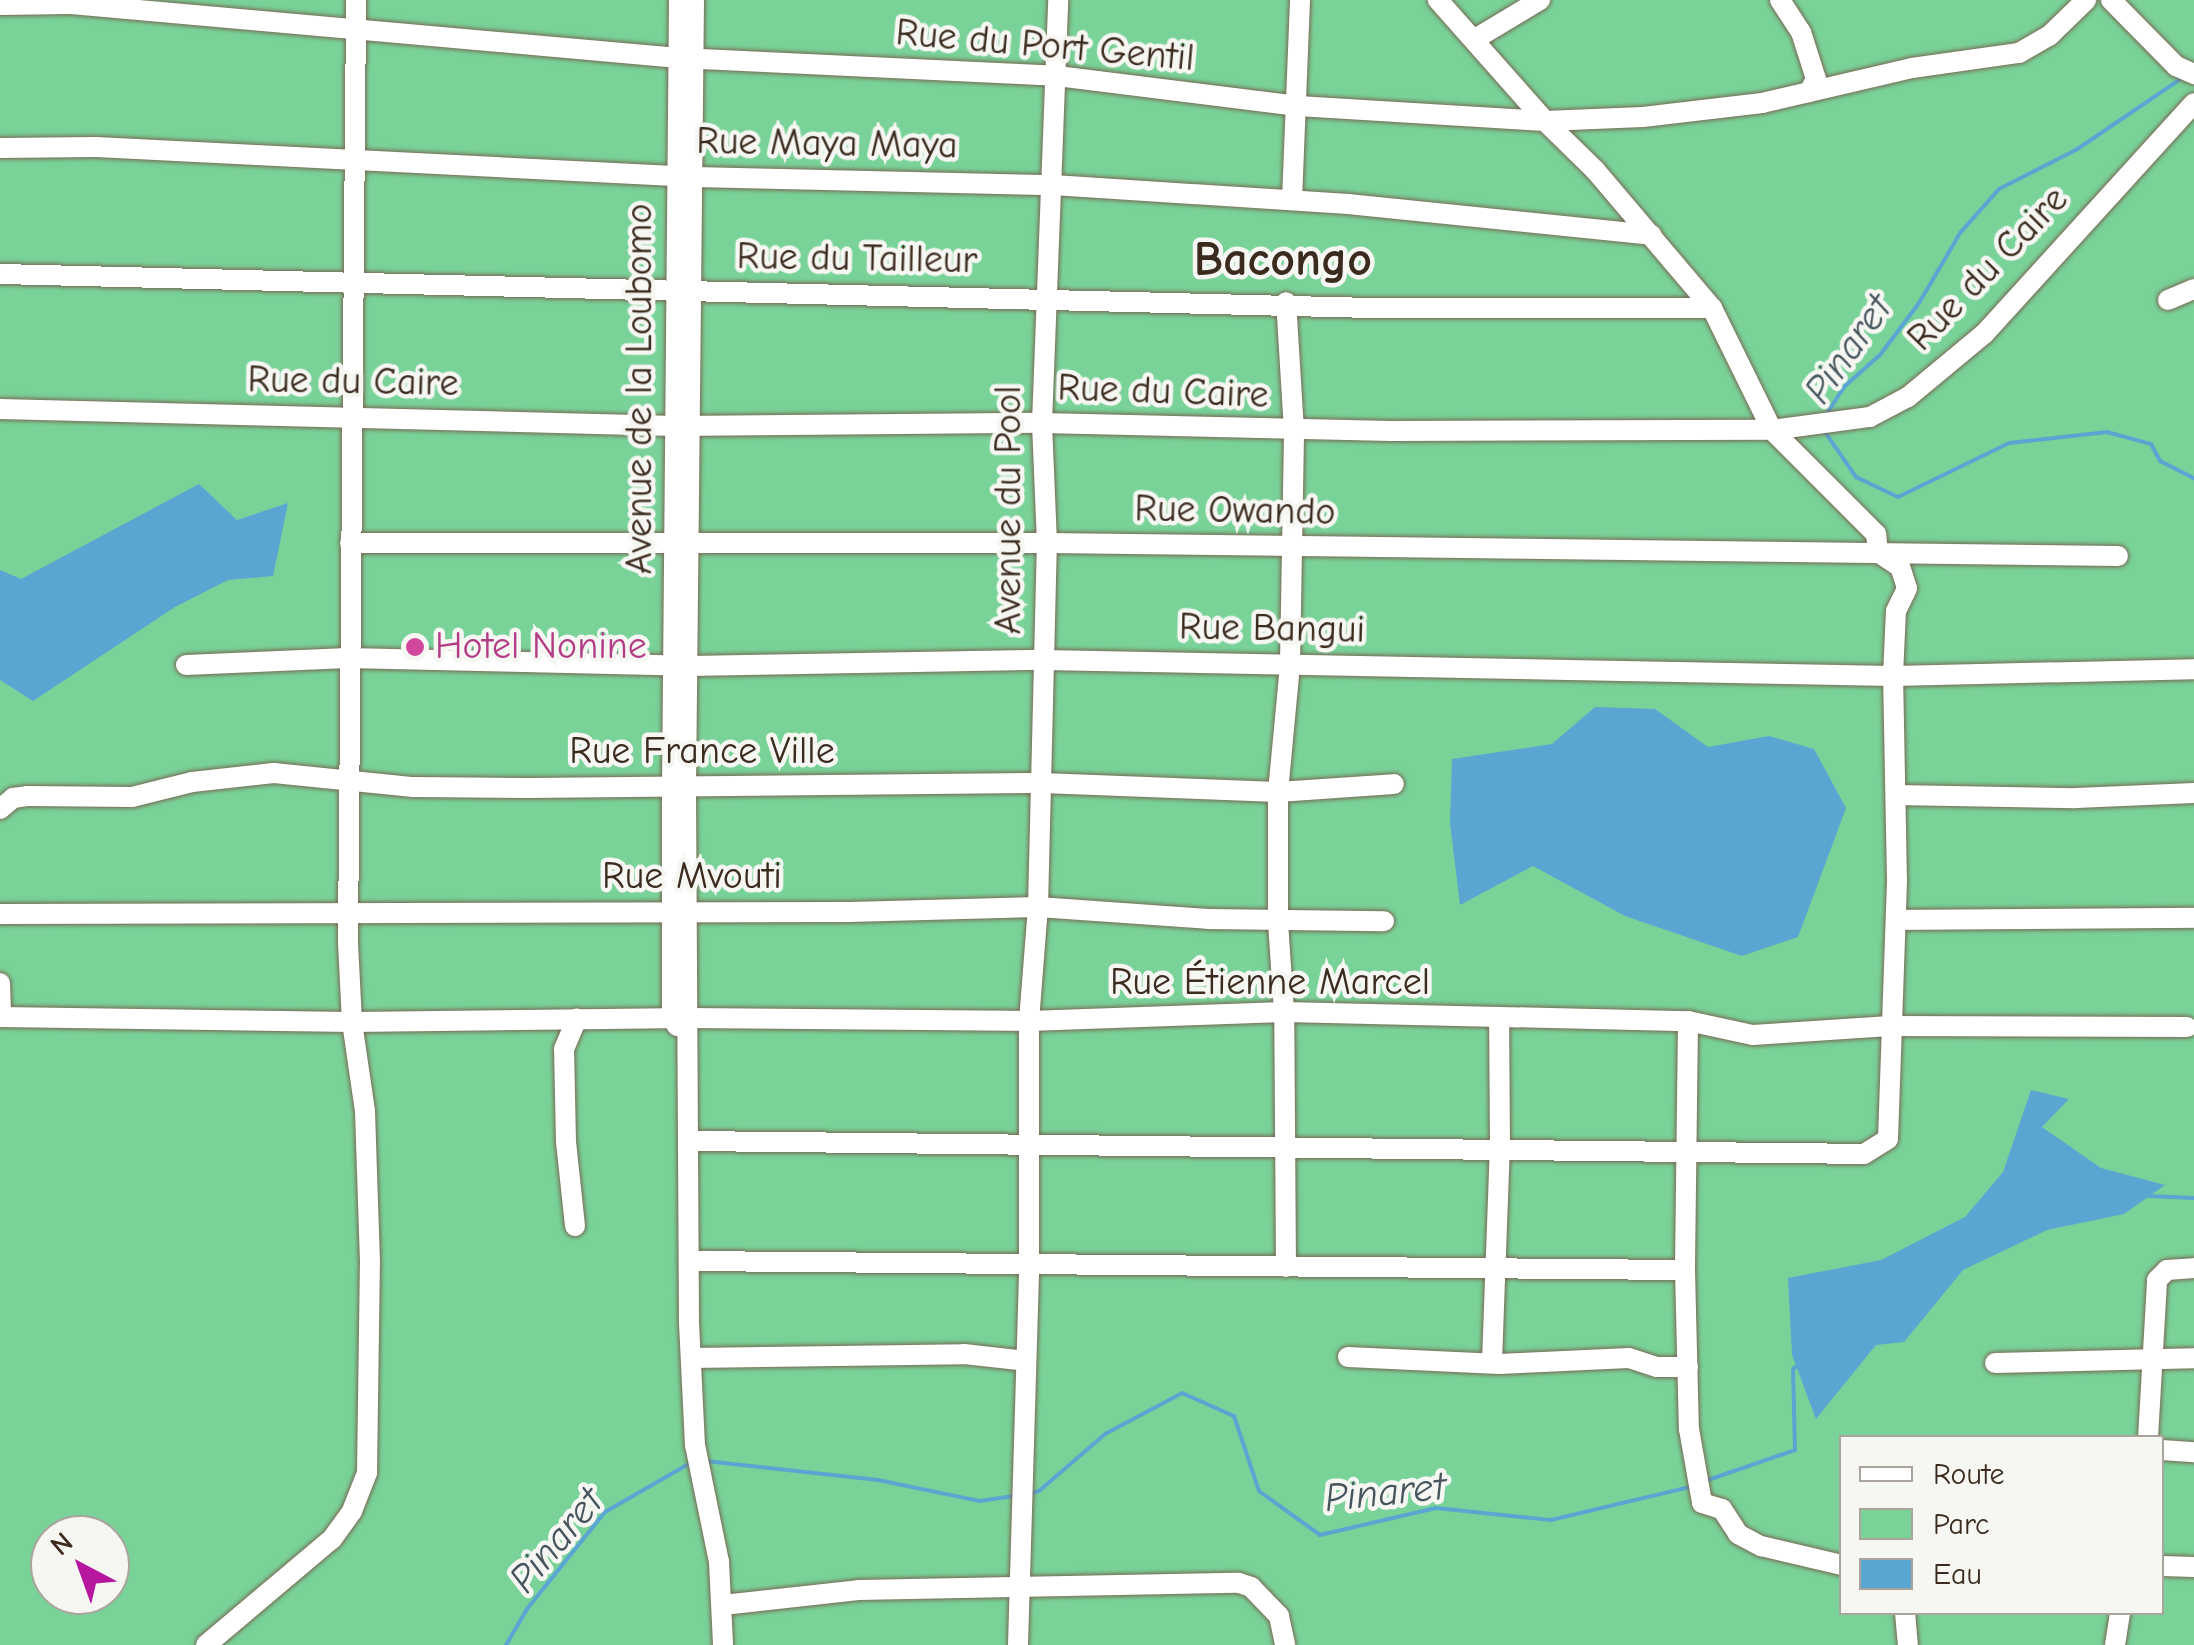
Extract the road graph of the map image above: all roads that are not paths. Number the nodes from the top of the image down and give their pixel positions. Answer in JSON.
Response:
{"nodes":[{"id":1,"x":356,"y":0,"type":"edge"},
{"id":2,"x":679,"y":0,"type":"edge"},
{"id":3,"x":694,"y":0,"type":"edge"},
{"id":4,"x":1058,"y":0,"type":"edge"},
{"id":5,"x":1300,"y":0,"type":"edge"},
{"id":6,"x":1438,"y":0,"type":"edge"},
{"id":7,"x":1540,"y":0,"type":"edge"},
{"id":8,"x":1780,"y":0,"type":"edge"},
{"id":9,"x":2086,"y":0,"type":"edge"},
{"id":10,"x":2111,"y":0,"type":"edge"},
{"id":11,"x":0,"y":4,"type":"edge"},
{"id":12,"x":357,"y":30,"type":"junction"},
{"id":13,"x":1475,"y":39,"type":"junction"},
{"id":14,"x":687,"y":58,"type":"junction"},
{"id":15,"x":2185,"y":70,"type":"edge"},
{"id":16,"x":1058,"y":76,"type":"junction"},
{"id":17,"x":1809,"y":92,"type":"junction"},
{"id":18,"x":2194,"y":103,"type":"edge"},
{"id":19,"x":1298,"y":106,"type":"junction"},
{"id":20,"x":1545,"y":121,"type":"junction"},
{"id":21,"x":0,"y":148,"type":"edge"},
{"id":22,"x":356,"y":158,"type":"junction"},
{"id":23,"x":685,"y":176,"type":"junction"},
{"id":24,"x":1052,"y":186,"type":"junction"},
{"id":25,"x":1292,"y":200,"type":"junction"},
{"id":26,"x":1651,"y":235,"type":"junction"},
{"id":27,"x":0,"y":274,"type":"edge"},
{"id":28,"x":355,"y":282,"type":"junction"},
{"id":29,"x":2194,"y":289,"type":"edge"},
{"id":30,"x":684,"y":291,"type":"junction"},
{"id":31,"x":1047,"y":297,"type":"junction"},
{"id":32,"x":2168,"y":300,"type":"dead end"},
{"id":33,"x":1286,"y":302,"type":"junction"},
{"id":34,"x":1712,"y":308,"type":"junction"},
{"id":35,"x":0,"y":409,"type":"edge"},
{"id":36,"x":352,"y":416,"type":"junction"},
{"id":37,"x":1042,"y":423,"type":"junction"},
{"id":38,"x":683,"y":426,"type":"junction"},
{"id":39,"x":1772,"y":430,"type":"junction"},
{"id":40,"x":1294,"y":431,"type":"junction"},
{"id":41,"x":350,"y":543,"type":"junction"},
{"id":42,"x":1047,"y":543,"type":"junction"},
{"id":43,"x":682,"y":545,"type":"junction"},
{"id":44,"x":1292,"y":548,"type":"junction"},
{"id":45,"x":1878,"y":552,"type":"junction"},
{"id":46,"x":2118,"y":556,"type":"dead end"},
{"id":47,"x":348,"y":658,"type":"junction"},
{"id":48,"x":1043,"y":660,"type":"junction"},
{"id":49,"x":1290,"y":664,"type":"junction"},
{"id":50,"x":186,"y":665,"type":"dead end"},
{"id":51,"x":681,"y":665,"type":"junction"},
{"id":52,"x":2194,"y":670,"type":"edge"},
{"id":53,"x":1893,"y":676,"type":"junction"},
{"id":54,"x":348,"y":781,"type":"junction"},
{"id":55,"x":1042,"y":783,"type":"junction"},
{"id":56,"x":1394,"y":784,"type":"dead end"},
{"id":57,"x":679,"y":789,"type":"junction"},
{"id":58,"x":1278,"y":792,"type":"junction"},
{"id":59,"x":2194,"y":793,"type":"edge"},
{"id":60,"x":1896,"y":796,"type":"junction"},
{"id":61,"x":7,"y":804,"type":"edge"},
{"id":62,"x":1038,"y":907,"type":"junction"},
{"id":63,"x":681,"y":911,"type":"junction"},
{"id":64,"x":0,"y":914,"type":"edge"},
{"id":65,"x":349,"y":916,"type":"junction"},
{"id":66,"x":2194,"y":918,"type":"edge"},
{"id":67,"x":1896,"y":920,"type":"junction"},
{"id":68,"x":1278,"y":921,"type":"junction"},
{"id":69,"x":1384,"y":921,"type":"dead end"},
{"id":70,"x":0,"y":984,"type":"edge"},
{"id":71,"x":1284,"y":1012,"type":"junction"},
{"id":72,"x":0,"y":1017,"type":"edge"},
{"id":73,"x":680,"y":1018,"type":"junction"},
{"id":74,"x":1499,"y":1018,"type":"junction"},
{"id":75,"x":534,"y":1019,"type":"junction"},
{"id":76,"x":577,"y":1019,"type":"junction"},
{"id":77,"x":1029,"y":1021,"type":"junction"},
{"id":78,"x":1688,"y":1021,"type":"junction"},
{"id":79,"x":352,"y":1022,"type":"junction"},
{"id":80,"x":1890,"y":1026,"type":"junction"},
{"id":81,"x":2187,"y":1027,"type":"dead end"},
{"id":82,"x":564,"y":1050,"type":"junction"},
{"id":83,"x":690,"y":1140,"type":"junction"},
{"id":84,"x":1027,"y":1145,"type":"junction"},
{"id":85,"x":1285,"y":1146,"type":"junction"},
{"id":86,"x":1500,"y":1147,"type":"junction"},
{"id":87,"x":1690,"y":1152,"type":"junction"},
{"id":88,"x":576,"y":1226,"type":"dead end"},
{"id":89,"x":690,"y":1261,"type":"junction"},
{"id":90,"x":1029,"y":1266,"type":"junction"},
{"id":91,"x":1286,"y":1266,"type":"junction"},
{"id":92,"x":1495,"y":1267,"type":"junction"},
{"id":93,"x":2194,"y":1268,"type":"edge"},
{"id":94,"x":1685,"y":1270,"type":"junction"},
{"id":95,"x":1348,"y":1357,"type":"dead end"},
{"id":96,"x":2152,"y":1357,"type":"junction"},
{"id":97,"x":690,"y":1358,"type":"junction"},
{"id":98,"x":2194,"y":1358,"type":"edge"},
{"id":99,"x":1026,"y":1361,"type":"junction"},
{"id":100,"x":1492,"y":1362,"type":"junction"},
{"id":101,"x":1995,"y":1363,"type":"dead end"},
{"id":102,"x":1688,"y":1367,"type":"junction"},
{"id":103,"x":2148,"y":1435,"type":"edge"},
{"id":104,"x":2164,"y":1450,"type":"edge"},
{"id":105,"x":2194,"y":1452,"type":"edge"},
{"id":106,"x":1839,"y":1564,"type":"edge"},
{"id":107,"x":2164,"y":1566,"type":"edge"},
{"id":108,"x":2194,"y":1567,"type":"edge"},
{"id":109,"x":1019,"y":1588,"type":"junction"},
{"id":110,"x":723,"y":1605,"type":"junction"},
{"id":111,"x":1905,"y":1615,"type":"edge"},
{"id":112,"x":2120,"y":1615,"type":"edge"},
{"id":113,"x":206,"y":1645,"type":"edge"},
{"id":114,"x":723,"y":1645,"type":"edge"},
{"id":115,"x":1018,"y":1645,"type":"edge"},
{"id":116,"x":1285,"y":1645,"type":"edge"},
{"id":117,"x":1908,"y":1645,"type":"edge"},
{"id":118,"x":2115,"y":1645,"type":"edge"}],
"edges":[{"from":1,"to":12,"type":"street"},
{"from":2,"to":14,"type":"street","name":"Avenue de la Loubomo"},
{"from":3,"to":14,"type":"street","name":"Avenue de la Loubomo"},
{"from":4,"to":16,"type":"street","name":"Avenue du Pool"},
{"from":5,"to":19,"type":"street"},
{"from":6,"to":13,"type":"street"},
{"from":7,"to":13,"type":"street"},
{"from":8,"to":17,"type":"street"},
{"from":9,"to":17,"type":"street","name":"Rue du Port Gentil"},
{"from":10,"to":15,"type":"street"},
{"from":11,"to":12,"type":"street","name":"Rue du Port Gentil"},
{"from":12,"to":14,"type":"street","name":"Rue du Port Gentil"},
{"from":12,"to":22,"type":"street"},
{"from":13,"to":20,"type":"street"},
{"from":14,"to":16,"type":"street","name":"Rue du Port Gentil"},
{"from":14,"to":23,"type":"street","name":"Avenue de la Loubomo"},
{"from":16,"to":19,"type":"street","name":"Rue du Port Gentil"},
{"from":16,"to":24,"type":"street","name":"Avenue du Pool"},
{"from":17,"to":20,"type":"street","name":"Rue du Port Gentil"},
{"from":18,"to":39,"type":"street","name":"Rue du Caire"},
{"from":19,"to":20,"type":"street","name":"Rue du Port Gentil"},
{"from":19,"to":25,"type":"street"},
{"from":20,"to":26,"type":"street"},
{"from":21,"to":22,"type":"street","name":"Rue Maya Maya"},
{"from":22,"to":23,"type":"street","name":"Rue Maya Maya"},
{"from":22,"to":28,"type":"street"},
{"from":23,"to":24,"type":"street","name":"Rue Maya Maya"},
{"from":23,"to":30,"type":"street","name":"Avenue de la Loubomo"},
{"from":24,"to":25,"type":"street","name":"Rue Maya Maya"},
{"from":24,"to":31,"type":"street","name":"Avenue du Pool"},
{"from":25,"to":26,"type":"street","name":"Rue Maya Maya"},
{"from":26,"to":34,"type":"street"},
{"from":27,"to":28,"type":"street","name":"Rue du Tailleur"},
{"from":28,"to":30,"type":"street","name":"Rue du Tailleur"},
{"from":28,"to":36,"type":"street"},
{"from":29,"to":32,"type":"street"},
{"from":30,"to":31,"type":"street","name":"Rue du Tailleur"},
{"from":30,"to":38,"type":"street","name":"Avenue de la Loubomo"},
{"from":31,"to":33,"type":"street","name":"Rue du Tailleur"},
{"from":31,"to":37,"type":"street","name":"Avenue du Pool"},
{"from":33,"to":34,"type":"street","name":"Rue du Tailleur"},
{"from":33,"to":40,"type":"street"},
{"from":34,"to":39,"type":"street"},
{"from":35,"to":36,"type":"street","name":"Rue du Caire"},
{"from":36,"to":38,"type":"street","name":"Rue du Caire"},
{"from":36,"to":41,"type":"street"},
{"from":37,"to":38,"type":"street","name":"Rue du Caire"},
{"from":37,"to":40,"type":"street","name":"Rue du Caire"},
{"from":37,"to":42,"type":"street","name":"Avenue du Pool"},
{"from":38,"to":43,"type":"street","name":"Avenue de la Loubomo"},
{"from":39,"to":40,"type":"street","name":"Rue du Caire"},
{"from":39,"to":45,"type":"street"},
{"from":40,"to":44,"type":"street"},
{"from":41,"to":43,"type":"street","name":"Rue Owando"},
{"from":41,"to":47,"type":"street"},
{"from":42,"to":43,"type":"street","name":"Rue Owando"},
{"from":42,"to":44,"type":"street","name":"Rue Owando"},
{"from":42,"to":48,"type":"street","name":"Avenue du Pool"},
{"from":43,"to":51,"type":"street","name":"Avenue de la Loubomo"},
{"from":44,"to":45,"type":"street","name":"Rue Owando"},
{"from":44,"to":49,"type":"street"},
{"from":45,"to":46,"type":"street","name":"Rue Owando"},
{"from":45,"to":53,"type":"street"},
{"from":47,"to":50,"type":"street","name":"Rue Bangui"},
{"from":47,"to":51,"type":"street","name":"Rue Bangui"},
{"from":47,"to":54,"type":"street"},
{"from":48,"to":49,"type":"street","name":"Rue Bangui"},
{"from":48,"to":51,"type":"street","name":"Rue Bangui"},
{"from":48,"to":55,"type":"street","name":"Avenue du Pool"},
{"from":49,"to":53,"type":"street","name":"Rue Bangui"},
{"from":49,"to":58,"type":"street"},
{"from":51,"to":57,"type":"street","name":"Avenue de la Loubomo"},
{"from":52,"to":53,"type":"street","name":"Rue Bangui"},
{"from":53,"to":60,"type":"street"},
{"from":54,"to":57,"type":"street","name":"Rue France Ville"},
{"from":54,"to":61,"type":"street","name":"Rue France Ville"},
{"from":54,"to":65,"type":"street"},
{"from":55,"to":57,"type":"street","name":"Rue France Ville"},
{"from":55,"to":58,"type":"street","name":"Rue France Ville"},
{"from":55,"to":62,"type":"street","name":"Avenue du Pool"},
{"from":56,"to":58,"type":"street","name":"Rue France Ville"},
{"from":57,"to":63,"type":"street","name":"Avenue de la Loubomo"},
{"from":58,"to":68,"type":"street"},
{"from":59,"to":60,"type":"street"},
{"from":60,"to":67,"type":"street"},
{"from":62,"to":63,"type":"street","name":"Rue Mvouti"},
{"from":62,"to":68,"type":"street","name":"Rue Mvouti"},
{"from":62,"to":77,"type":"street","name":"Avenue du Pool"},
{"from":63,"to":65,"type":"street","name":"Rue Mvouti"},
{"from":63,"to":73,"type":"street","name":"Avenue de la Loubomo"},
{"from":64,"to":65,"type":"street","name":"Rue Mvouti"},
{"from":65,"to":79,"type":"street"},
{"from":66,"to":67,"type":"street"},
{"from":67,"to":80,"type":"street"},
{"from":68,"to":69,"type":"street","name":"Rue Mvouti"},
{"from":68,"to":71,"type":"street"},
{"from":70,"to":72,"type":"street"},
{"from":71,"to":74,"type":"street","name":"Rue Étienne Marcel"},
{"from":71,"to":77,"type":"street","name":"Rue Étienne Marcel"},
{"from":71,"to":85,"type":"street"},
{"from":72,"to":79,"type":"street","name":"Rue Étienne Marcel"},
{"from":73,"to":76,"type":"street","name":"Rue Étienne Marcel"},
{"from":73,"to":77,"type":"street","name":"Rue Étienne Marcel"},
{"from":73,"to":83,"type":"street"},
{"from":74,"to":78,"type":"street","name":"Rue Étienne Marcel"},
{"from":74,"to":86,"type":"street"},
{"from":75,"to":76,"type":"street","name":"Rue Étienne Marcel"},
{"from":75,"to":79,"type":"street","name":"Rue Étienne Marcel"},
{"from":75,"to":82,"type":"street"},
{"from":76,"to":82,"type":"street"},
{"from":77,"to":84,"type":"street","name":"Avenue du Pool"},
{"from":78,"to":80,"type":"street","name":"Rue Étienne Marcel"},
{"from":78,"to":87,"type":"street"},
{"from":79,"to":113,"type":"street"},
{"from":80,"to":81,"type":"street","name":"Rue Étienne Marcel"},
{"from":80,"to":87,"type":"street"},
{"from":82,"to":88,"type":"street"},
{"from":83,"to":84,"type":"street"},
{"from":83,"to":89,"type":"street"},
{"from":84,"to":85,"type":"street"},
{"from":84,"to":90,"type":"street","name":"Avenue du Pool"},
{"from":85,"to":86,"type":"street"},
{"from":85,"to":91,"type":"street"},
{"from":86,"to":87,"type":"street"},
{"from":86,"to":92,"type":"street"},
{"from":87,"to":94,"type":"street"},
{"from":89,"to":90,"type":"street"},
{"from":89,"to":97,"type":"street"},
{"from":90,"to":91,"type":"street"},
{"from":90,"to":99,"type":"street","name":"Avenue du Pool"},
{"from":91,"to":92,"type":"street"},
{"from":92,"to":94,"type":"street"},
{"from":92,"to":100,"type":"street"},
{"from":93,"to":96,"type":"street"},
{"from":94,"to":102,"type":"street"},
{"from":95,"to":100,"type":"street"},
{"from":96,"to":98,"type":"street"},
{"from":96,"to":101,"type":"street"},
{"from":96,"to":103,"type":"street"},
{"from":97,"to":99,"type":"street"},
{"from":97,"to":110,"type":"street"},
{"from":99,"to":109,"type":"street","name":"Avenue du Pool"},
{"from":100,"to":102,"type":"street"},
{"from":102,"to":106,"type":"street"},
{"from":104,"to":105,"type":"street"},
{"from":107,"to":108,"type":"street"},
{"from":109,"to":110,"type":"street"},
{"from":109,"to":115,"type":"street","name":"Avenue du Pool"},
{"from":109,"to":116,"type":"street"},
{"from":110,"to":114,"type":"street"},
{"from":111,"to":117,"type":"street"},
{"from":112,"to":118,"type":"street"}]}
